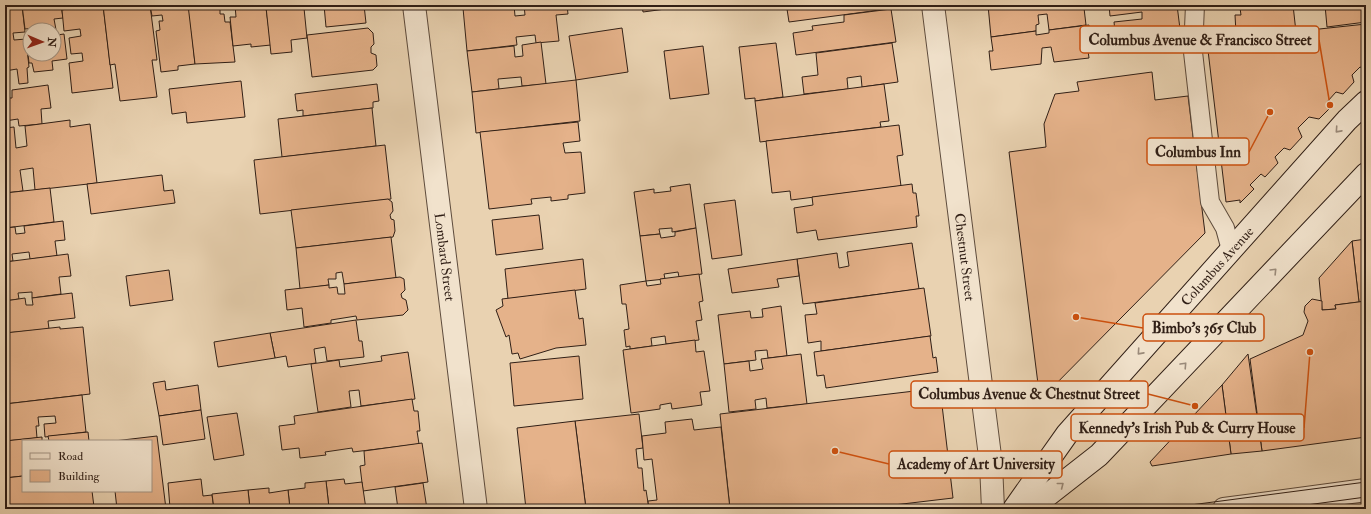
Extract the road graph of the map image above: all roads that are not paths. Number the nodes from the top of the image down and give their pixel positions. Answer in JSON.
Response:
{"nodes":[{"id":1,"x":414,"y":5,"type":"edge"},
{"id":2,"x":933,"y":5,"type":"edge"},
{"id":3,"x":1195,"y":5,"type":"edge"},
{"id":4,"x":1366,"y":102,"type":"edge"},
{"id":5,"x":1366,"y":174,"type":"edge"},
{"id":6,"x":1231,"y":250,"type":"junction"},
{"id":7,"x":1366,"y":490,"type":"edge"},
{"id":8,"x":476,"y":509,"type":"edge"},
{"id":9,"x":994,"y":509,"type":"edge"},
{"id":10,"x":1014,"y":509,"type":"edge"},
{"id":11,"x":1030,"y":509,"type":"edge"},
{"id":12,"x":1224,"y":509,"type":"edge"}],
"edges":[{"from":1,"to":8,"type":"street","name":"Lombard Street"},
{"from":2,"to":9,"type":"street","name":"Chestnut Street"},
{"from":3,"to":6,"type":"lane"},
{"from":4,"to":6,"type":"street","name":"Columbus Avenue","one_way":true},
{"from":11,"to":5,"type":"street","one_way":true},
{"from":6,"to":10,"type":"street","name":"Columbus Avenue","one_way":true},
{"from":7,"to":12,"type":"street"}]}
